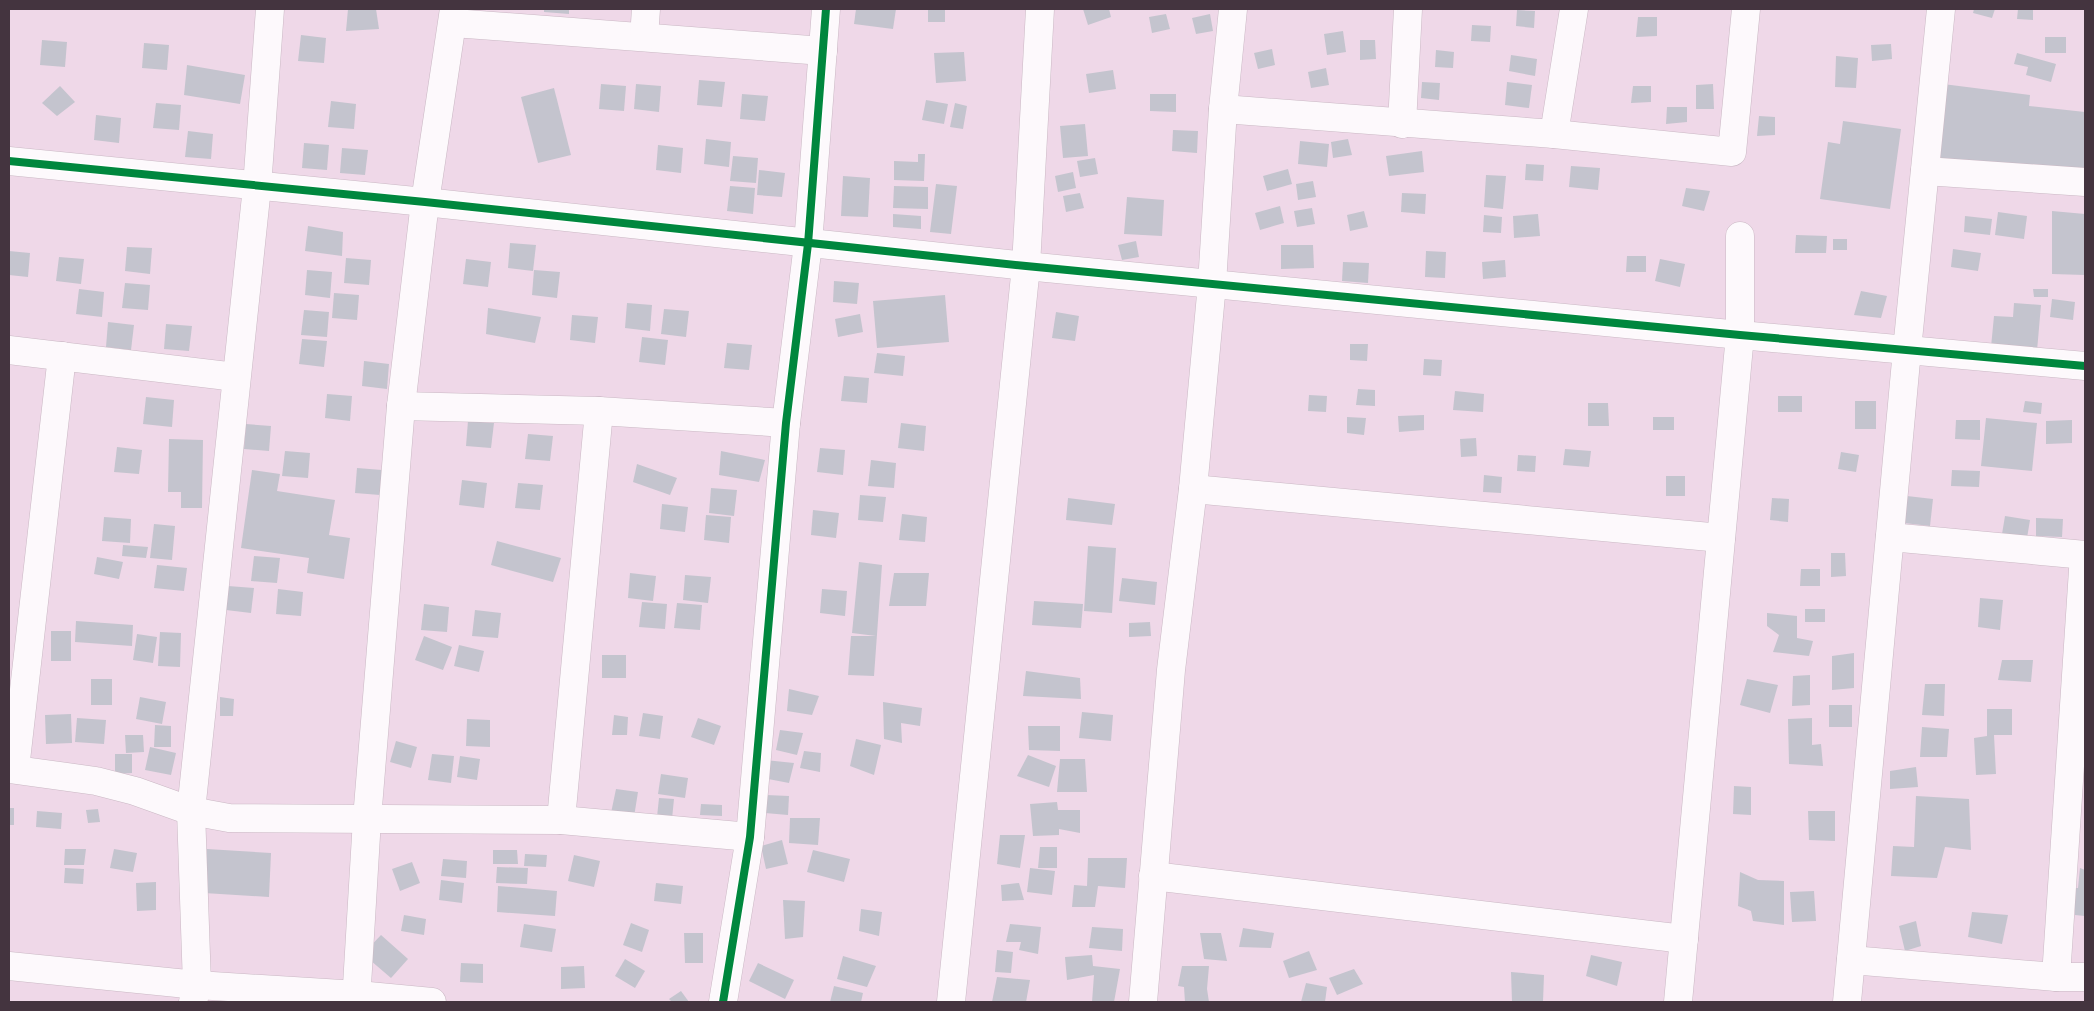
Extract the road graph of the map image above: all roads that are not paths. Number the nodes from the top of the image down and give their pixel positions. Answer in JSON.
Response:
{"nodes":[{"id":1,"x":270,"y":9,"type":"edge"},
{"id":2,"x":646,"y":9,"type":"edge"},
{"id":3,"x":826,"y":9,"type":"edge"},
{"id":4,"x":1040,"y":9,"type":"edge"},
{"id":5,"x":1233,"y":9,"type":"edge"},
{"id":6,"x":1408,"y":9,"type":"edge"},
{"id":7,"x":1574,"y":9,"type":"edge"},
{"id":8,"x":1746,"y":9,"type":"edge"},
{"id":9,"x":1941,"y":9,"type":"edge"},
{"id":10,"x":453,"y":16,"type":"edge"},
{"id":11,"x":644,"y":37,"type":"junction"},
{"id":12,"x":823,"y":51,"type":"junction"},
{"id":13,"x":1223,"y":109,"type":"junction"},
{"id":14,"x":1402,"y":124,"type":"junction"},
{"id":15,"x":1554,"y":134,"type":"junction"},
{"id":16,"x":9,"y":160,"type":"edge"},
{"id":17,"x":1925,"y":171,"type":"junction"},
{"id":18,"x":2085,"y":182,"type":"edge"},
{"id":19,"x":257,"y":187,"type":"junction"},
{"id":20,"x":425,"y":202,"type":"junction"},
{"id":21,"x":1740,"y":236,"type":"dead end"},
{"id":22,"x":808,"y":244,"type":"junction"},
{"id":23,"x":1026,"y":266,"type":"junction"},
{"id":24,"x":1212,"y":284,"type":"junction"},
{"id":25,"x":1740,"y":335,"type":"junction"},
{"id":26,"x":9,"y":350,"type":"edge"},
{"id":27,"x":1907,"y":350,"type":"junction"},
{"id":28,"x":62,"y":356,"type":"junction"},
{"id":29,"x":2085,"y":366,"type":"edge"},
{"id":30,"x":236,"y":378,"type":"junction"},
{"id":31,"x":401,"y":406,"type":"junction"},
{"id":32,"x":599,"y":410,"type":"junction"},
{"id":33,"x":786,"y":422,"type":"junction"},
{"id":34,"x":1193,"y":489,"type":"junction"},
{"id":35,"x":1890,"y":537,"type":"junction"},
{"id":36,"x":1721,"y":538,"type":"junction"},
{"id":37,"x":2085,"y":555,"type":"edge"},
{"id":38,"x":12,"y":769,"type":"edge"},
{"id":39,"x":191,"y":812,"type":"junction"},
{"id":40,"x":367,"y":819,"type":"junction"},
{"id":41,"x":561,"y":820,"type":"junction"},
{"id":42,"x":750,"y":837,"type":"junction"},
{"id":43,"x":1153,"y":876,"type":"junction"},
{"id":44,"x":1684,"y":939,"type":"junction"},
{"id":45,"x":1851,"y":960,"type":"junction"},
{"id":46,"x":9,"y":966,"type":"edge"},
{"id":47,"x":2056,"y":977,"type":"junction"},
{"id":48,"x":2085,"y":977,"type":"edge"},
{"id":49,"x":195,"y":994,"type":"edge"},
{"id":50,"x":357,"y":999,"type":"edge"},
{"id":51,"x":432,"y":1002,"type":"edge"},
{"id":52,"x":723,"y":1002,"type":"edge"},
{"id":53,"x":951,"y":1002,"type":"edge"},
{"id":54,"x":1143,"y":1002,"type":"edge"},
{"id":55,"x":1678,"y":1002,"type":"edge"},
{"id":56,"x":1847,"y":1002,"type":"edge"}],
"edges":[{"from":1,"to":19,"type":"street"},
{"from":2,"to":11,"type":"street"},
{"from":3,"to":12,"type":"street"},
{"from":4,"to":23,"type":"street"},
{"from":5,"to":13,"type":"street"},
{"from":6,"to":14,"type":"street"},
{"from":7,"to":15,"type":"street"},
{"from":8,"to":15,"type":"street"},
{"from":9,"to":17,"type":"street"},
{"from":10,"to":11,"type":"street"},
{"from":10,"to":20,"type":"street"},
{"from":11,"to":12,"type":"street"},
{"from":12,"to":22,"type":"street"},
{"from":13,"to":14,"type":"street"},
{"from":13,"to":24,"type":"street"},
{"from":14,"to":15,"type":"street"},
{"from":16,"to":19,"type":"street"},
{"from":17,"to":18,"type":"street"},
{"from":17,"to":27,"type":"street"},
{"from":19,"to":20,"type":"street"},
{"from":19,"to":30,"type":"street"},
{"from":20,"to":22,"type":"street"},
{"from":20,"to":31,"type":"street"},
{"from":21,"to":25,"type":"street"},
{"from":22,"to":23,"type":"street"},
{"from":22,"to":33,"type":"street"},
{"from":23,"to":24,"type":"street"},
{"from":23,"to":53,"type":"street"},
{"from":24,"to":25,"type":"street"},
{"from":24,"to":34,"type":"street"},
{"from":25,"to":27,"type":"street"},
{"from":25,"to":36,"type":"street"},
{"from":26,"to":28,"type":"street"},
{"from":27,"to":29,"type":"street"},
{"from":27,"to":35,"type":"street"},
{"from":28,"to":30,"type":"street"},
{"from":28,"to":38,"type":"street"},
{"from":30,"to":39,"type":"street"},
{"from":31,"to":32,"type":"street"},
{"from":31,"to":40,"type":"street"},
{"from":32,"to":33,"type":"street"},
{"from":32,"to":41,"type":"street"},
{"from":33,"to":42,"type":"street"},
{"from":34,"to":36,"type":"street"},
{"from":34,"to":43,"type":"street"},
{"from":35,"to":37,"type":"street"},
{"from":35,"to":45,"type":"street"},
{"from":36,"to":44,"type":"street"},
{"from":37,"to":47,"type":"street"},
{"from":38,"to":39,"type":"street"},
{"from":39,"to":40,"type":"street"},
{"from":39,"to":49,"type":"street"},
{"from":40,"to":41,"type":"street"},
{"from":40,"to":50,"type":"street"},
{"from":41,"to":42,"type":"street"},
{"from":42,"to":52,"type":"street"},
{"from":43,"to":44,"type":"street"},
{"from":43,"to":54,"type":"street"},
{"from":44,"to":55,"type":"street"},
{"from":45,"to":47,"type":"street"},
{"from":45,"to":56,"type":"street"},
{"from":46,"to":49,"type":"street"},
{"from":47,"to":48,"type":"street"},
{"from":49,"to":50,"type":"street"},
{"from":50,"to":51,"type":"street"}]}
